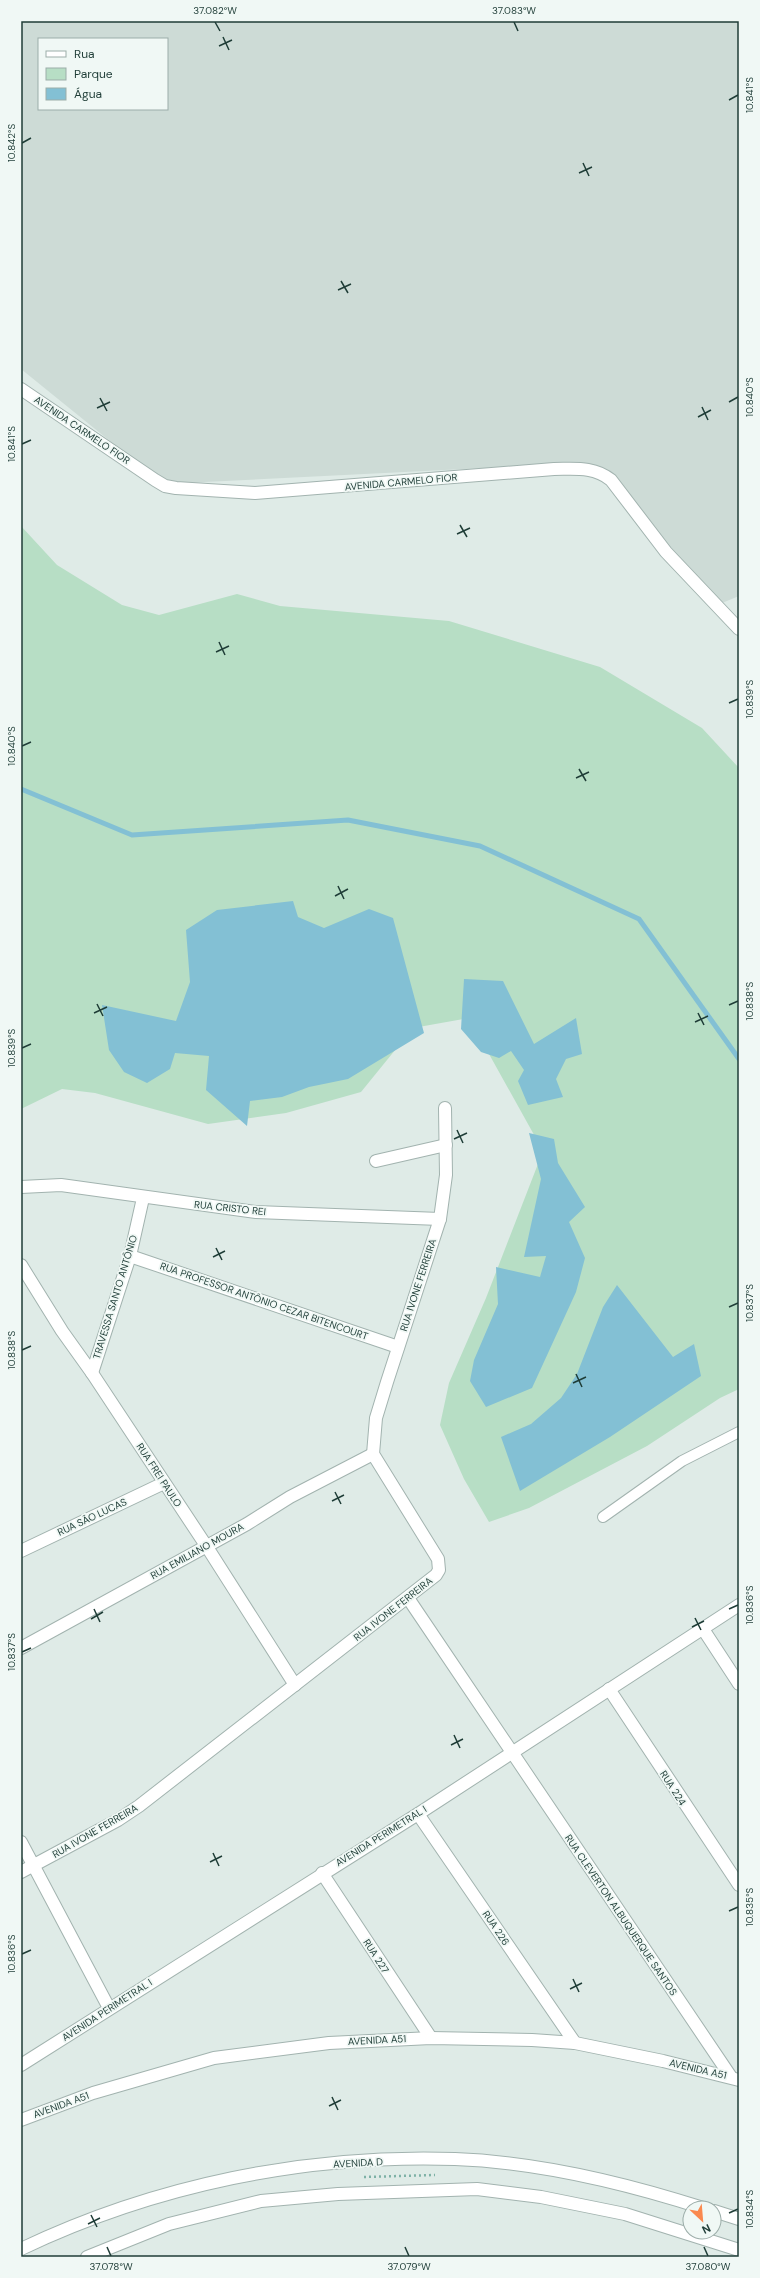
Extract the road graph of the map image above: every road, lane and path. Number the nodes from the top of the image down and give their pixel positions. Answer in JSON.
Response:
{"nodes":[{"id":1,"x":21,"y":389,"type":"edge"},
{"id":2,"x":739,"y":629,"type":"edge"},
{"id":3,"x":445,"y":1108,"type":"dead end"},
{"id":4,"x":446,"y":1145,"type":"junction"},
{"id":5,"x":376,"y":1161,"type":"dead end"},
{"id":6,"x":21,"y":1187,"type":"edge"},
{"id":7,"x":143,"y":1198,"type":"junction"},
{"id":8,"x":440,"y":1219,"type":"junction"},
{"id":9,"x":130,"y":1256,"type":"junction"},
{"id":10,"x":21,"y":1265,"type":"edge"},
{"id":11,"x":398,"y":1347,"type":"junction"},
{"id":12,"x":92,"y":1373,"type":"junction"},
{"id":13,"x":739,"y":1432,"type":"edge"},
{"id":14,"x":373,"y":1454,"type":"junction"},
{"id":15,"x":164,"y":1483,"type":"junction"},
{"id":16,"x":603,"y":1518,"type":"dead end"},
{"id":17,"x":207,"y":1547,"type":"junction"},
{"id":18,"x":21,"y":1551,"type":"edge"},
{"id":19,"x":408,"y":1598,"type":"junction"},
{"id":20,"x":739,"y":1605,"type":"edge"},
{"id":21,"x":703,"y":1629,"type":"junction"},
{"id":22,"x":21,"y":1648,"type":"edge"},
{"id":23,"x":739,"y":1684,"type":"edge"},
{"id":24,"x":295,"y":1685,"type":"junction"},
{"id":25,"x":609,"y":1690,"type":"junction"},
{"id":26,"x":511,"y":1753,"type":"junction"},
{"id":27,"x":418,"y":1814,"type":"junction"},
{"id":28,"x":21,"y":1842,"type":"edge"},
{"id":29,"x":34,"y":1865,"type":"junction"},
{"id":30,"x":21,"y":1872,"type":"edge"},
{"id":31,"x":322,"y":1873,"type":"junction"},
{"id":32,"x":739,"y":1885,"type":"edge"},
{"id":33,"x":109,"y":2008,"type":"junction"},
{"id":34,"x":431,"y":2038,"type":"junction"},
{"id":35,"x":575,"y":2043,"type":"junction"},
{"id":36,"x":21,"y":2065,"type":"edge"},
{"id":37,"x":735,"y":2079,"type":"edge"},
{"id":38,"x":21,"y":2120,"type":"edge"},
{"id":39,"x":682,"y":2202,"type":"edge"},
{"id":40,"x":722,"y":2214,"type":"edge"},
{"id":41,"x":739,"y":2219,"type":"edge"},
{"id":42,"x":21,"y":2249,"type":"edge"},
{"id":43,"x":739,"y":2250,"type":"edge"},
{"id":44,"x":87,"y":2257,"type":"edge"}],
"edges":[{"from":1,"to":2,"type":"street","name":"AVENIDA CARMELO FIOR"},
{"from":3,"to":4,"type":"street","name":"RUA IVONE FERREIRA"},
{"from":4,"to":5,"type":"street"},
{"from":4,"to":8,"type":"street","name":"RUA IVONE FERREIRA"},
{"from":6,"to":7,"type":"street","name":"RUA CRISTO REI"},
{"from":7,"to":8,"type":"street","name":"RUA CRISTO REI"},
{"from":7,"to":9,"type":"street","name":"TRAVESSA SANTO ANTÔNIO"},
{"from":8,"to":11,"type":"street","name":"RUA IVONE FERREIRA"},
{"from":9,"to":11,"type":"street","name":"RUA PROFESSOR ANTÔNIO CEZAR BITENCOURT"},
{"from":9,"to":12,"type":"street","name":"TRAVESSA SANTO ANTÔNIO"},
{"from":10,"to":12,"type":"street","name":"RUA FREI PAULO"},
{"from":11,"to":14,"type":"street","name":"RUA IVONE FERREIRA"},
{"from":12,"to":15,"type":"street","name":"RUA FREI PAULO"},
{"from":13,"to":16,"type":"lane"},
{"from":14,"to":17,"type":"street","name":"RUA EMILIANO MOURA"},
{"from":14,"to":19,"type":"street","name":"RUA IVONE FERREIRA"},
{"from":15,"to":17,"type":"street","name":"RUA FREI PAULO"},
{"from":15,"to":18,"type":"street","name":"RUA SÃO LUCAS"},
{"from":17,"to":22,"type":"street","name":"RUA EMILIANO MOURA"},
{"from":17,"to":24,"type":"street","name":"RUA FREI PAULO"},
{"from":19,"to":24,"type":"street","name":"RUA IVONE FERREIRA"},
{"from":19,"to":26,"type":"street","name":"RUA CLEVERTON ALBUQUERQUE SANTOS"},
{"from":20,"to":21,"type":"street","name":"AVENIDA PERIMETRAL I"},
{"from":21,"to":23,"type":"street"},
{"from":21,"to":25,"type":"street","name":"AVENIDA PERIMETRAL I"},
{"from":24,"to":29,"type":"street","name":"RUA IVONE FERREIRA"},
{"from":25,"to":26,"type":"street","name":"AVENIDA PERIMETRAL I"},
{"from":25,"to":32,"type":"street","name":"RUA 224"},
{"from":26,"to":27,"type":"street","name":"AVENIDA PERIMETRAL I"},
{"from":26,"to":37,"type":"street","name":"RUA CLEVERTON ALBUQUERQUE SANTOS"},
{"from":27,"to":31,"type":"street","name":"AVENIDA PERIMETRAL I"},
{"from":27,"to":35,"type":"street","name":"RUA 226"},
{"from":28,"to":29,"type":"street"},
{"from":29,"to":30,"type":"street","name":"RUA IVONE FERREIRA"},
{"from":29,"to":33,"type":"street"},
{"from":31,"to":33,"type":"street","name":"AVENIDA PERIMETRAL I"},
{"from":31,"to":34,"type":"street","name":"RUA 227"},
{"from":33,"to":36,"type":"street","name":"AVENIDA PERIMETRAL I"},
{"from":34,"to":35,"type":"street","name":"AVENIDA A51"},
{"from":34,"to":38,"type":"street","name":"AVENIDA A51"},
{"from":35,"to":37,"type":"street","name":"AVENIDA A51"},
{"from":39,"to":42,"type":"street","name":"AVENIDA D"},
{"from":40,"to":41,"type":"street"},
{"from":43,"to":44,"type":"street"}]}
